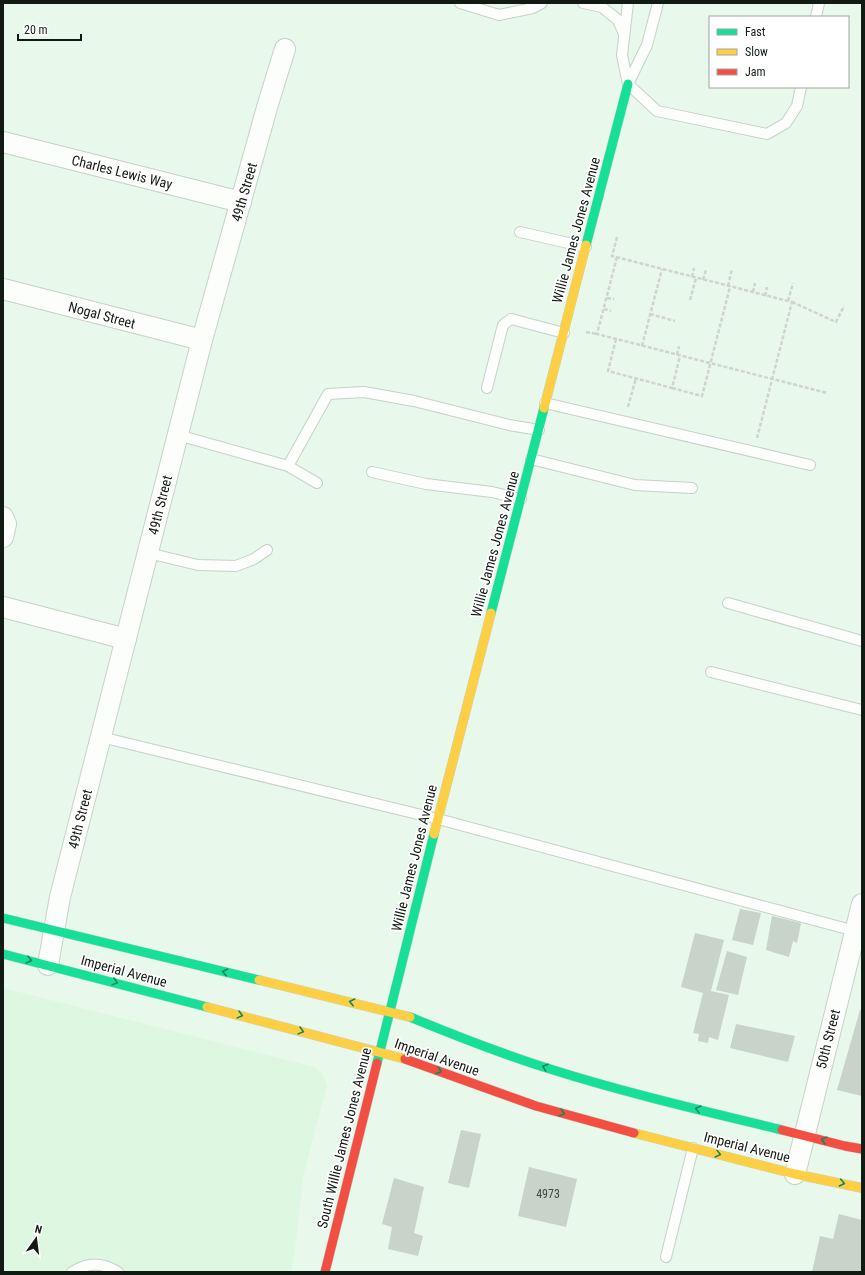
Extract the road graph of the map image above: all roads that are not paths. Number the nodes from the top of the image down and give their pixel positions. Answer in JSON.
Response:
{"nodes":[{"id":1,"x":460,"y":3,"type":"edge"},
{"id":2,"x":542,"y":3,"type":"edge"},
{"id":3,"x":583,"y":3,"type":"edge"},
{"id":4,"x":628,"y":3,"type":"edge"},
{"id":5,"x":658,"y":3,"type":"edge"},
{"id":6,"x":819,"y":3,"type":"edge"},
{"id":7,"x":816,"y":16,"type":"edge"},
{"id":8,"x":624,"y":36,"type":"junction"},
{"id":9,"x":285,"y":49,"type":"dead end"},
{"id":10,"x":628,"y":84,"type":"junction"},
{"id":11,"x":801,"y":88,"type":"edge"},
{"id":12,"x":3,"y":142,"type":"edge"},
{"id":13,"x":241,"y":202,"type":"junction"},
{"id":14,"x":520,"y":232,"type":"dead end"},
{"id":15,"x":586,"y":247,"type":"junction"},
{"id":16,"x":3,"y":289,"type":"edge"},
{"id":17,"x":564,"y":333,"type":"junction"},
{"id":18,"x":202,"y":340,"type":"junction"},
{"id":19,"x":487,"y":388,"type":"dead end"},
{"id":20,"x":546,"y":403,"type":"junction"},
{"id":21,"x":539,"y":430,"type":"junction"},
{"id":22,"x":178,"y":435,"type":"junction"},
{"id":23,"x":531,"y":459,"type":"junction"},
{"id":24,"x":810,"y":465,"type":"dead end"},
{"id":25,"x":288,"y":466,"type":"junction"},
{"id":26,"x":372,"y":472,"type":"dead end"},
{"id":27,"x":317,"y":483,"type":"dead end"},
{"id":28,"x":692,"y":488,"type":"dead end"},
{"id":29,"x":521,"y":499,"type":"junction"},
{"id":30,"x":3,"y":517,"type":"edge"},
{"id":31,"x":3,"y":536,"type":"edge"},
{"id":32,"x":267,"y":550,"type":"dead end"},
{"id":33,"x":148,"y":553,"type":"junction"},
{"id":34,"x":728,"y":604,"type":"dead end"},
{"id":35,"x":3,"y":607,"type":"edge"},
{"id":36,"x":126,"y":639,"type":"junction"},
{"id":37,"x":862,"y":641,"type":"edge"},
{"id":38,"x":711,"y":672,"type":"dead end"},
{"id":39,"x":862,"y":710,"type":"edge"},
{"id":40,"x":101,"y":737,"type":"junction"},
{"id":41,"x":438,"y":819,"type":"junction"},
{"id":42,"x":3,"y":918,"type":"edge"},
{"id":43,"x":859,"y":919,"type":"edge"},
{"id":44,"x":54,"y":931,"type":"junction"},
{"id":45,"x":3,"y":954,"type":"edge"},
{"id":46,"x":48,"y":965,"type":"junction"},
{"id":47,"x":390,"y":1011,"type":"junction"},
{"id":48,"x":380,"y":1052,"type":"junction"},
{"id":49,"x":804,"y":1135,"type":"junction"},
{"id":50,"x":693,"y":1148,"type":"junction"},
{"id":51,"x":862,"y":1149,"type":"edge"},
{"id":52,"x":795,"y":1174,"type":"junction"},
{"id":53,"x":862,"y":1188,"type":"edge"},
{"id":54,"x":666,"y":1257,"type":"dead end"},
{"id":55,"x":72,"y":1272,"type":"edge"},
{"id":56,"x":118,"y":1272,"type":"edge"},
{"id":57,"x":325,"y":1272,"type":"edge"}],
"edges":[{"from":1,"to":2,"type":"lane"},
{"from":3,"to":8,"type":"lane"},
{"from":4,"to":8,"type":"lane"},
{"from":5,"to":10,"type":"lane"},
{"from":6,"to":7,"type":"lane"},
{"from":8,"to":10,"type":"lane"},
{"from":9,"to":13,"type":"street","name":"49th Street"},
{"from":10,"to":11,"type":"lane"},
{"from":10,"to":15,"type":"main road","name":"Willie James Jones Avenue"},
{"from":12,"to":13,"type":"street","name":"Charles Lewis Way"},
{"from":13,"to":18,"type":"street","name":"49th Street"},
{"from":14,"to":15,"type":"lane"},
{"from":15,"to":17,"type":"main road","name":"Willie James Jones Avenue"},
{"from":16,"to":18,"type":"street","name":"Nogal Street"},
{"from":17,"to":19,"type":"lane"},
{"from":17,"to":20,"type":"main road","name":"Willie James Jones Avenue"},
{"from":18,"to":22,"type":"street","name":"49th Street"},
{"from":20,"to":21,"type":"main road","name":"Willie James Jones Avenue"},
{"from":20,"to":24,"type":"lane"},
{"from":21,"to":23,"type":"main road","name":"Willie James Jones Avenue"},
{"from":21,"to":25,"type":"lane"},
{"from":22,"to":25,"type":"lane"},
{"from":22,"to":33,"type":"street","name":"49th Street"},
{"from":23,"to":28,"type":"lane"},
{"from":23,"to":29,"type":"main road","name":"Willie James Jones Avenue"},
{"from":25,"to":27,"type":"lane"},
{"from":26,"to":29,"type":"lane"},
{"from":29,"to":41,"type":"main road","name":"Willie James Jones Avenue"},
{"from":30,"to":31,"type":"street"},
{"from":32,"to":33,"type":"lane"},
{"from":33,"to":36,"type":"street","name":"49th Street"},
{"from":34,"to":37,"type":"lane"},
{"from":35,"to":36,"type":"street"},
{"from":36,"to":40,"type":"street","name":"49th Street"},
{"from":38,"to":39,"type":"lane"},
{"from":40,"to":41,"type":"lane"},
{"from":40,"to":44,"type":"street","name":"49th Street"},
{"from":41,"to":43,"type":"lane"},
{"from":41,"to":47,"type":"main road","name":"Willie James Jones Avenue"},
{"from":42,"to":44,"type":"main road","name":"Imperial Avenue"},
{"from":43,"to":49,"type":"street","name":"50th Street"},
{"from":44,"to":46,"type":"street","name":"49th Street"},
{"from":47,"to":44,"type":"main road","name":"Imperial Avenue","one_way":true},
{"from":45,"to":46,"type":"main road","name":"Imperial Avenue","one_way":true},
{"from":46,"to":48,"type":"main road","name":"Imperial Avenue","one_way":true},
{"from":47,"to":48,"type":"main road","name":"South Willie James Jones Avenue"},
{"from":49,"to":47,"type":"main road","name":"Imperial Avenue","one_way":true},
{"from":48,"to":50,"type":"main road","name":"Imperial Avenue","one_way":true},
{"from":48,"to":57,"type":"main road","name":"South Willie James Jones Avenue"},
{"from":51,"to":49,"type":"main road","name":"Imperial Avenue","one_way":true},
{"from":49,"to":52,"type":"street","name":"50th Street"},
{"from":50,"to":52,"type":"main road","name":"Imperial Avenue","one_way":true},
{"from":50,"to":54,"type":"lane"},
{"from":52,"to":53,"type":"main road","name":"Imperial Avenue","one_way":true},
{"from":55,"to":56,"type":"lane"}]}
